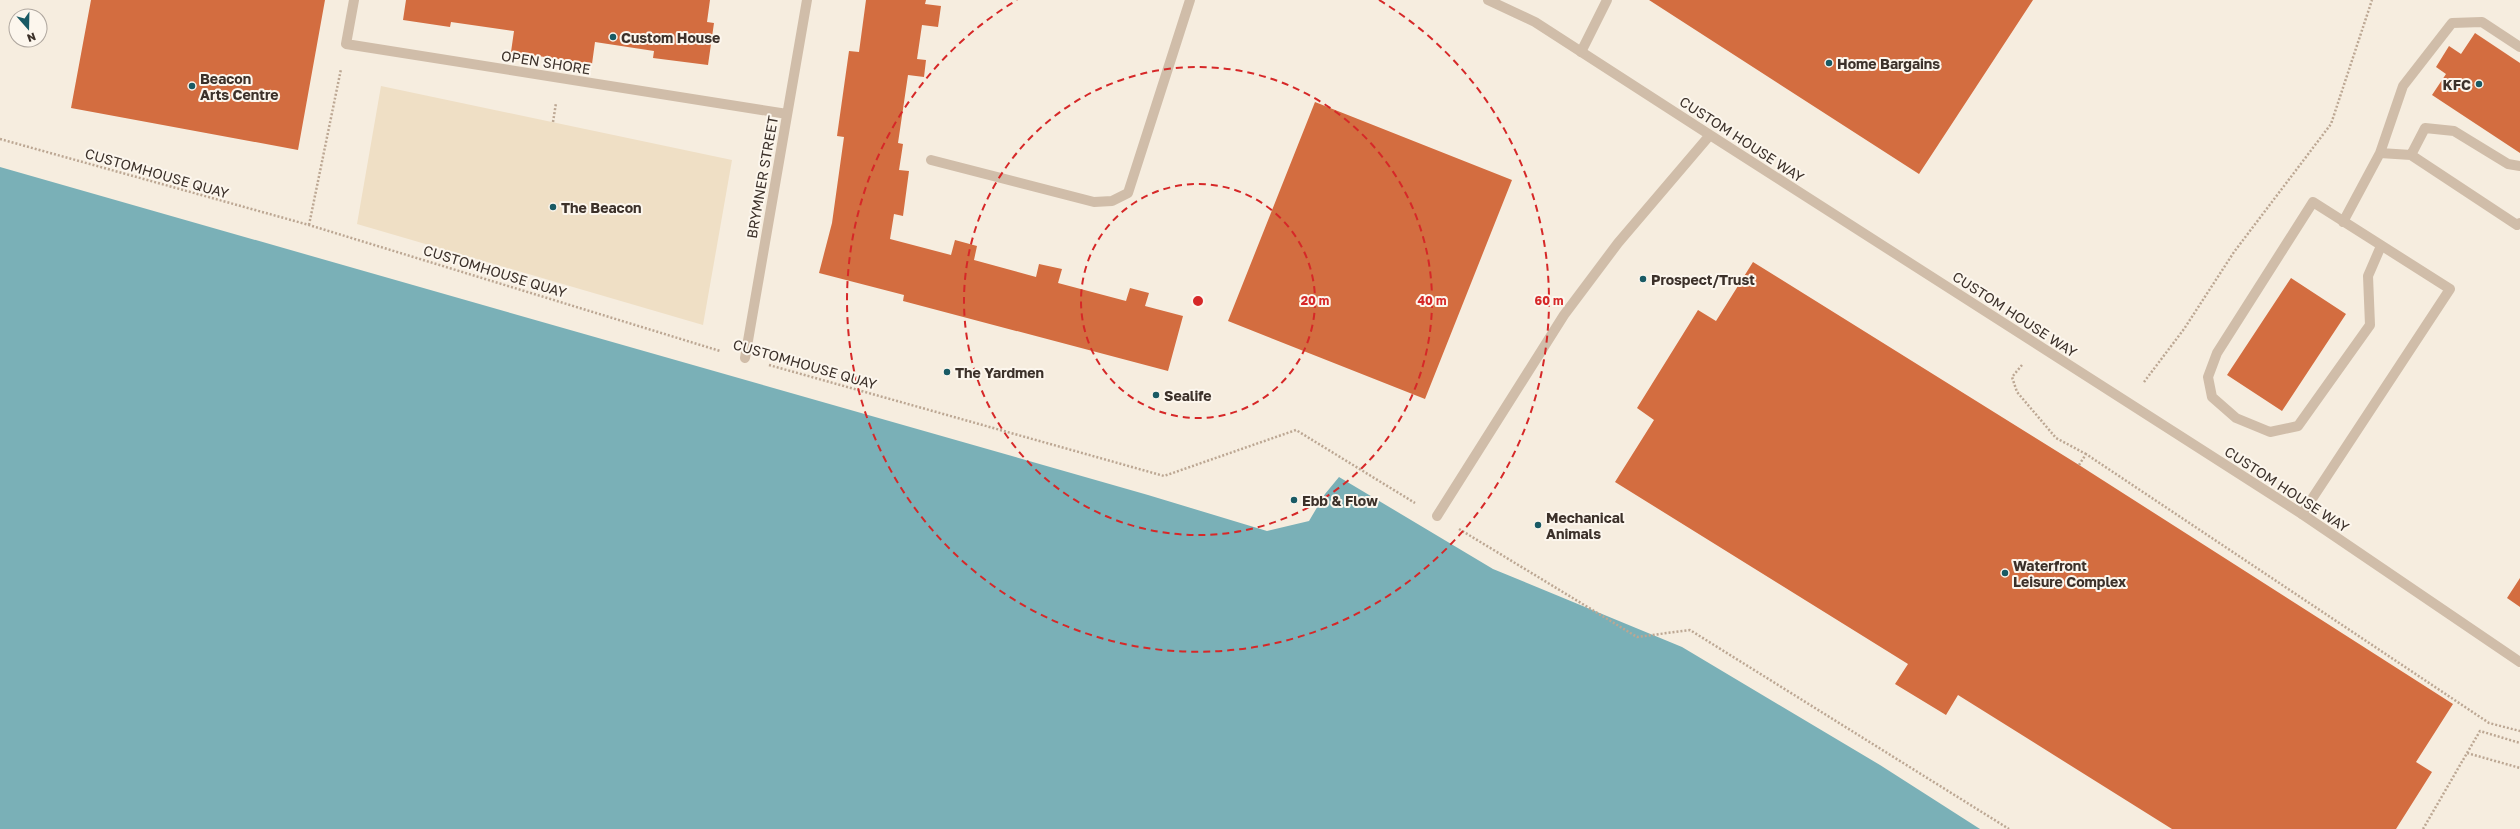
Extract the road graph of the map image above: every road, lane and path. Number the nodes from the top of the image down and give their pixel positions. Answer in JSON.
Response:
{"nodes":[{"id":1,"x":354,"y":0,"type":"edge"},
{"id":2,"x":807,"y":0,"type":"edge"},
{"id":3,"x":1190,"y":0,"type":"edge"},
{"id":4,"x":1488,"y":0,"type":"edge"},
{"id":5,"x":1607,"y":0,"type":"edge"},
{"id":6,"x":2372,"y":0,"type":"edge"},
{"id":7,"x":346,"y":44,"type":"junction"},
{"id":8,"x":2520,"y":47,"type":"edge"},
{"id":9,"x":1581,"y":52,"type":"junction"},
{"id":10,"x":787,"y":114,"type":"junction"},
{"id":11,"x":1710,"y":135,"type":"junction"},
{"id":12,"x":0,"y":139,"type":"edge"},
{"id":13,"x":2380,"y":153,"type":"junction"},
{"id":14,"x":2411,"y":155,"type":"junction"},
{"id":15,"x":931,"y":160,"type":"dead end"},
{"id":16,"x":2520,"y":166,"type":"edge"},
{"id":17,"x":2343,"y":222,"type":"junction"},
{"id":18,"x":2519,"y":224,"type":"edge"},
{"id":19,"x":309,"y":225,"type":"junction"},
{"id":20,"x":2381,"y":246,"type":"junction"},
{"id":21,"x":745,"y":358,"type":"junction"},
{"id":22,"x":2012,"y":377,"type":"dead end"},
{"id":23,"x":2128,"y":403,"type":"junction"},
{"id":24,"x":2086,"y":454,"type":"junction"},
{"id":25,"x":2079,"y":465,"type":"dead end"},
{"id":26,"x":2302,"y":514,"type":"junction"},
{"id":27,"x":1436,"y":516,"type":"junction"},
{"id":28,"x":2520,"y":662,"type":"edge"},
{"id":29,"x":2520,"y":731,"type":"edge"},
{"id":30,"x":2520,"y":743,"type":"edge"},
{"id":31,"x":2467,"y":754,"type":"junction"},
{"id":32,"x":2520,"y":768,"type":"edge"},
{"id":33,"x":2009,"y":829,"type":"edge"},
{"id":34,"x":2422,"y":829,"type":"edge"}],
"edges":[{"from":1,"to":7,"type":"street"},
{"from":2,"to":10,"type":"street","name":"BRYMNER STREET"},
{"from":3,"to":15,"type":"street"},
{"from":4,"to":9,"type":"street","name":"CUSTOM HOUSE WAY"},
{"from":5,"to":9,"type":"street"},
{"from":6,"to":23,"type":"path"},
{"from":7,"to":10,"type":"street","name":"OPEN SHORE"},
{"from":7,"to":19,"type":"path"},
{"from":8,"to":13,"type":"street"},
{"from":9,"to":11,"type":"street","name":"CUSTOM HOUSE WAY"},
{"from":10,"to":21,"type":"street","name":"BRYMNER STREET"},
{"from":11,"to":23,"type":"street","name":"CUSTOM HOUSE WAY"},
{"from":11,"to":27,"type":"street"},
{"from":12,"to":19,"type":"path","name":"CUSTOMHOUSE QUAY"},
{"from":13,"to":14,"type":"street"},
{"from":13,"to":17,"type":"street"},
{"from":14,"to":16,"type":"street"},
{"from":14,"to":18,"type":"street"},
{"from":17,"to":20,"type":"street"},
{"from":17,"to":20,"type":"street"},
{"from":19,"to":21,"type":"path","name":"CUSTOMHOUSE QUAY"},
{"from":20,"to":26,"type":"street"},
{"from":21,"to":27,"type":"path","name":"CUSTOMHOUSE QUAY"},
{"from":22,"to":24,"type":"path"},
{"from":23,"to":26,"type":"street","name":"CUSTOM HOUSE WAY"},
{"from":24,"to":25,"type":"path"},
{"from":24,"to":29,"type":"path"},
{"from":26,"to":28,"type":"street","name":"CUSTOM HOUSE WAY"},
{"from":27,"to":33,"type":"path"},
{"from":30,"to":31,"type":"path"},
{"from":31,"to":32,"type":"path"},
{"from":31,"to":34,"type":"path"}]}
